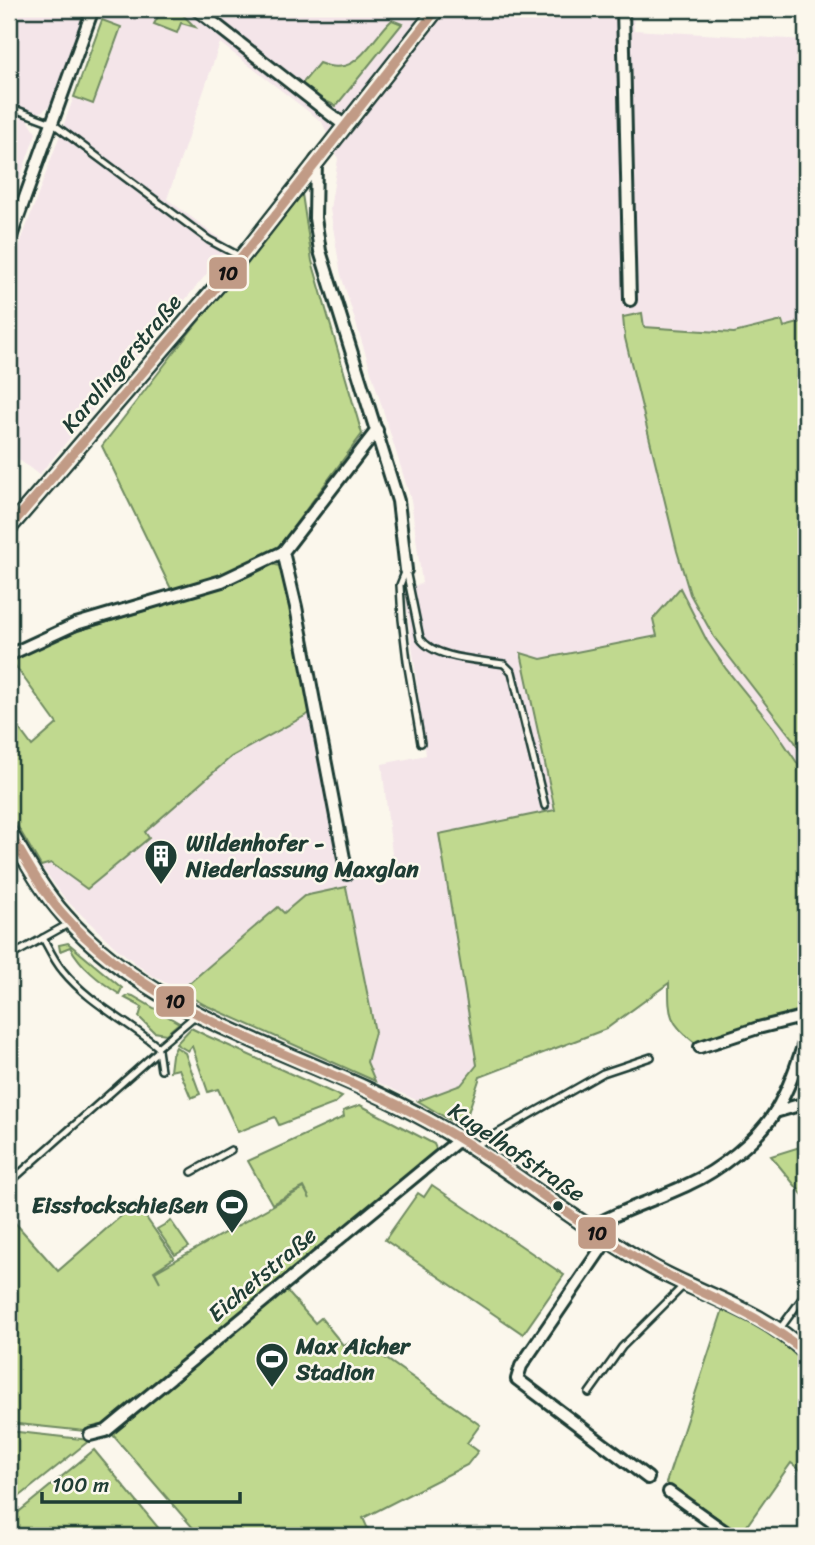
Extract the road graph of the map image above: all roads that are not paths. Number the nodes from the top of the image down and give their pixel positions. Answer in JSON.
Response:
{"nodes":[{"id":1,"x":93,"y":9,"type":"edge"},
{"id":2,"x":196,"y":9,"type":"edge"},
{"id":3,"x":437,"y":9,"type":"edge"},
{"id":4,"x":623,"y":9,"type":"edge"},
{"id":5,"x":9,"y":107,"type":"edge"},
{"id":6,"x":52,"y":123,"type":"junction"},
{"id":7,"x":344,"y":125,"type":"junction"},
{"id":8,"x":316,"y":160,"type":"junction"},
{"id":9,"x":9,"y":242,"type":"edge"},
{"id":10,"x":242,"y":257,"type":"junction"},
{"id":11,"x":630,"y":300,"type":"dead end"},
{"id":12,"x":377,"y":430,"type":"junction"},
{"id":13,"x":9,"y":528,"type":"edge"},
{"id":14,"x":283,"y":552,"type":"junction"},
{"id":15,"x":406,"y":570,"type":"junction"},
{"id":16,"x":9,"y":655,"type":"edge"},
{"id":17,"x":421,"y":743,"type":"dead end"},
{"id":18,"x":545,"y":806,"type":"dead end"},
{"id":19,"x":9,"y":832,"type":"edge"},
{"id":20,"x":347,"y":874,"type":"dead end"},
{"id":21,"x":71,"y":923,"type":"junction"},
{"id":22,"x":43,"y":938,"type":"junction"},
{"id":23,"x":9,"y":957,"type":"edge"},
{"id":24,"x":197,"y":1014,"type":"junction"},
{"id":25,"x":806,"y":1016,"type":"edge"},
{"id":26,"x":806,"y":1037,"type":"edge"},
{"id":27,"x":700,"y":1047,"type":"dead end"},
{"id":28,"x":158,"y":1049,"type":"junction"},
{"id":29,"x":651,"y":1057,"type":"dead end"},
{"id":30,"x":161,"y":1070,"type":"dead end"},
{"id":31,"x":806,"y":1102,"type":"edge"},
{"id":32,"x":775,"y":1112,"type":"junction"},
{"id":33,"x":460,"y":1139,"type":"junction"},
{"id":34,"x":473,"y":1148,"type":"junction"},
{"id":35,"x":231,"y":1150,"type":"dead end"},
{"id":36,"x":192,"y":1171,"type":"dead end"},
{"id":37,"x":9,"y":1183,"type":"edge"},
{"id":38,"x":590,"y":1228,"type":"junction"},
{"id":39,"x":607,"y":1240,"type":"junction"},
{"id":40,"x":685,"y":1284,"type":"junction"},
{"id":41,"x":806,"y":1293,"type":"edge"},
{"id":42,"x":779,"y":1330,"type":"junction"},
{"id":43,"x":806,"y":1353,"type":"edge"},
{"id":44,"x":589,"y":1393,"type":"dead end"},
{"id":45,"x":90,"y":1435,"type":"dead end"},
{"id":46,"x":648,"y":1478,"type":"dead end"},
{"id":47,"x":669,"y":1492,"type":"dead end"},
{"id":48,"x":731,"y":1536,"type":"edge"}],
"edges":[{"from":1,"to":6,"type":"street"},
{"from":2,"to":7,"type":"street"},
{"from":3,"to":7,"type":"street","name":"Karolingerstraße"},
{"from":4,"to":11,"type":"street"},
{"from":5,"to":6,"type":"lane"},
{"from":6,"to":9,"type":"street"},
{"from":6,"to":10,"type":"lane"},
{"from":7,"to":8,"type":"street","name":"Karolingerstraße"},
{"from":8,"to":10,"type":"street","name":"Karolingerstraße"},
{"from":8,"to":12,"type":"street"},
{"from":10,"to":13,"type":"street","name":"Karolingerstraße"},
{"from":12,"to":14,"type":"street"},
{"from":12,"to":15,"type":"street"},
{"from":14,"to":16,"type":"street"},
{"from":14,"to":20,"type":"street"},
{"from":15,"to":17,"type":"lane"},
{"from":15,"to":18,"type":"lane"},
{"from":19,"to":21,"type":"street"},
{"from":21,"to":22,"type":"lane"},
{"from":21,"to":24,"type":"street"},
{"from":22,"to":23,"type":"lane"},
{"from":22,"to":28,"type":"lane"},
{"from":24,"to":28,"type":"lane"},
{"from":24,"to":33,"type":"street","name":"Kugelhofstraße"},
{"from":25,"to":27,"type":"street"},
{"from":26,"to":32,"type":"street"},
{"from":28,"to":30,"type":"lane"},
{"from":28,"to":37,"type":"lane"},
{"from":29,"to":34,"type":"lane"},
{"from":31,"to":32,"type":"street"},
{"from":32,"to":38,"type":"street"},
{"from":33,"to":34,"type":"street","name":"Kugelhofstraße"},
{"from":33,"to":45,"type":"street","name":"Eichetstraße"},
{"from":34,"to":38,"type":"street","name":"Kugelhofstraße"},
{"from":35,"to":36,"type":"lane"},
{"from":38,"to":39,"type":"street","name":"Kugelhofstraße"},
{"from":39,"to":40,"type":"street","name":"Kugelhofstraße"},
{"from":39,"to":46,"type":"street"},
{"from":40,"to":42,"type":"street","name":"Kugelhofstraße"},
{"from":40,"to":44,"type":"lane"},
{"from":41,"to":42,"type":"lane"},
{"from":42,"to":43,"type":"street","name":"Kugelhofstraße"},
{"from":47,"to":48,"type":"street"}]}
